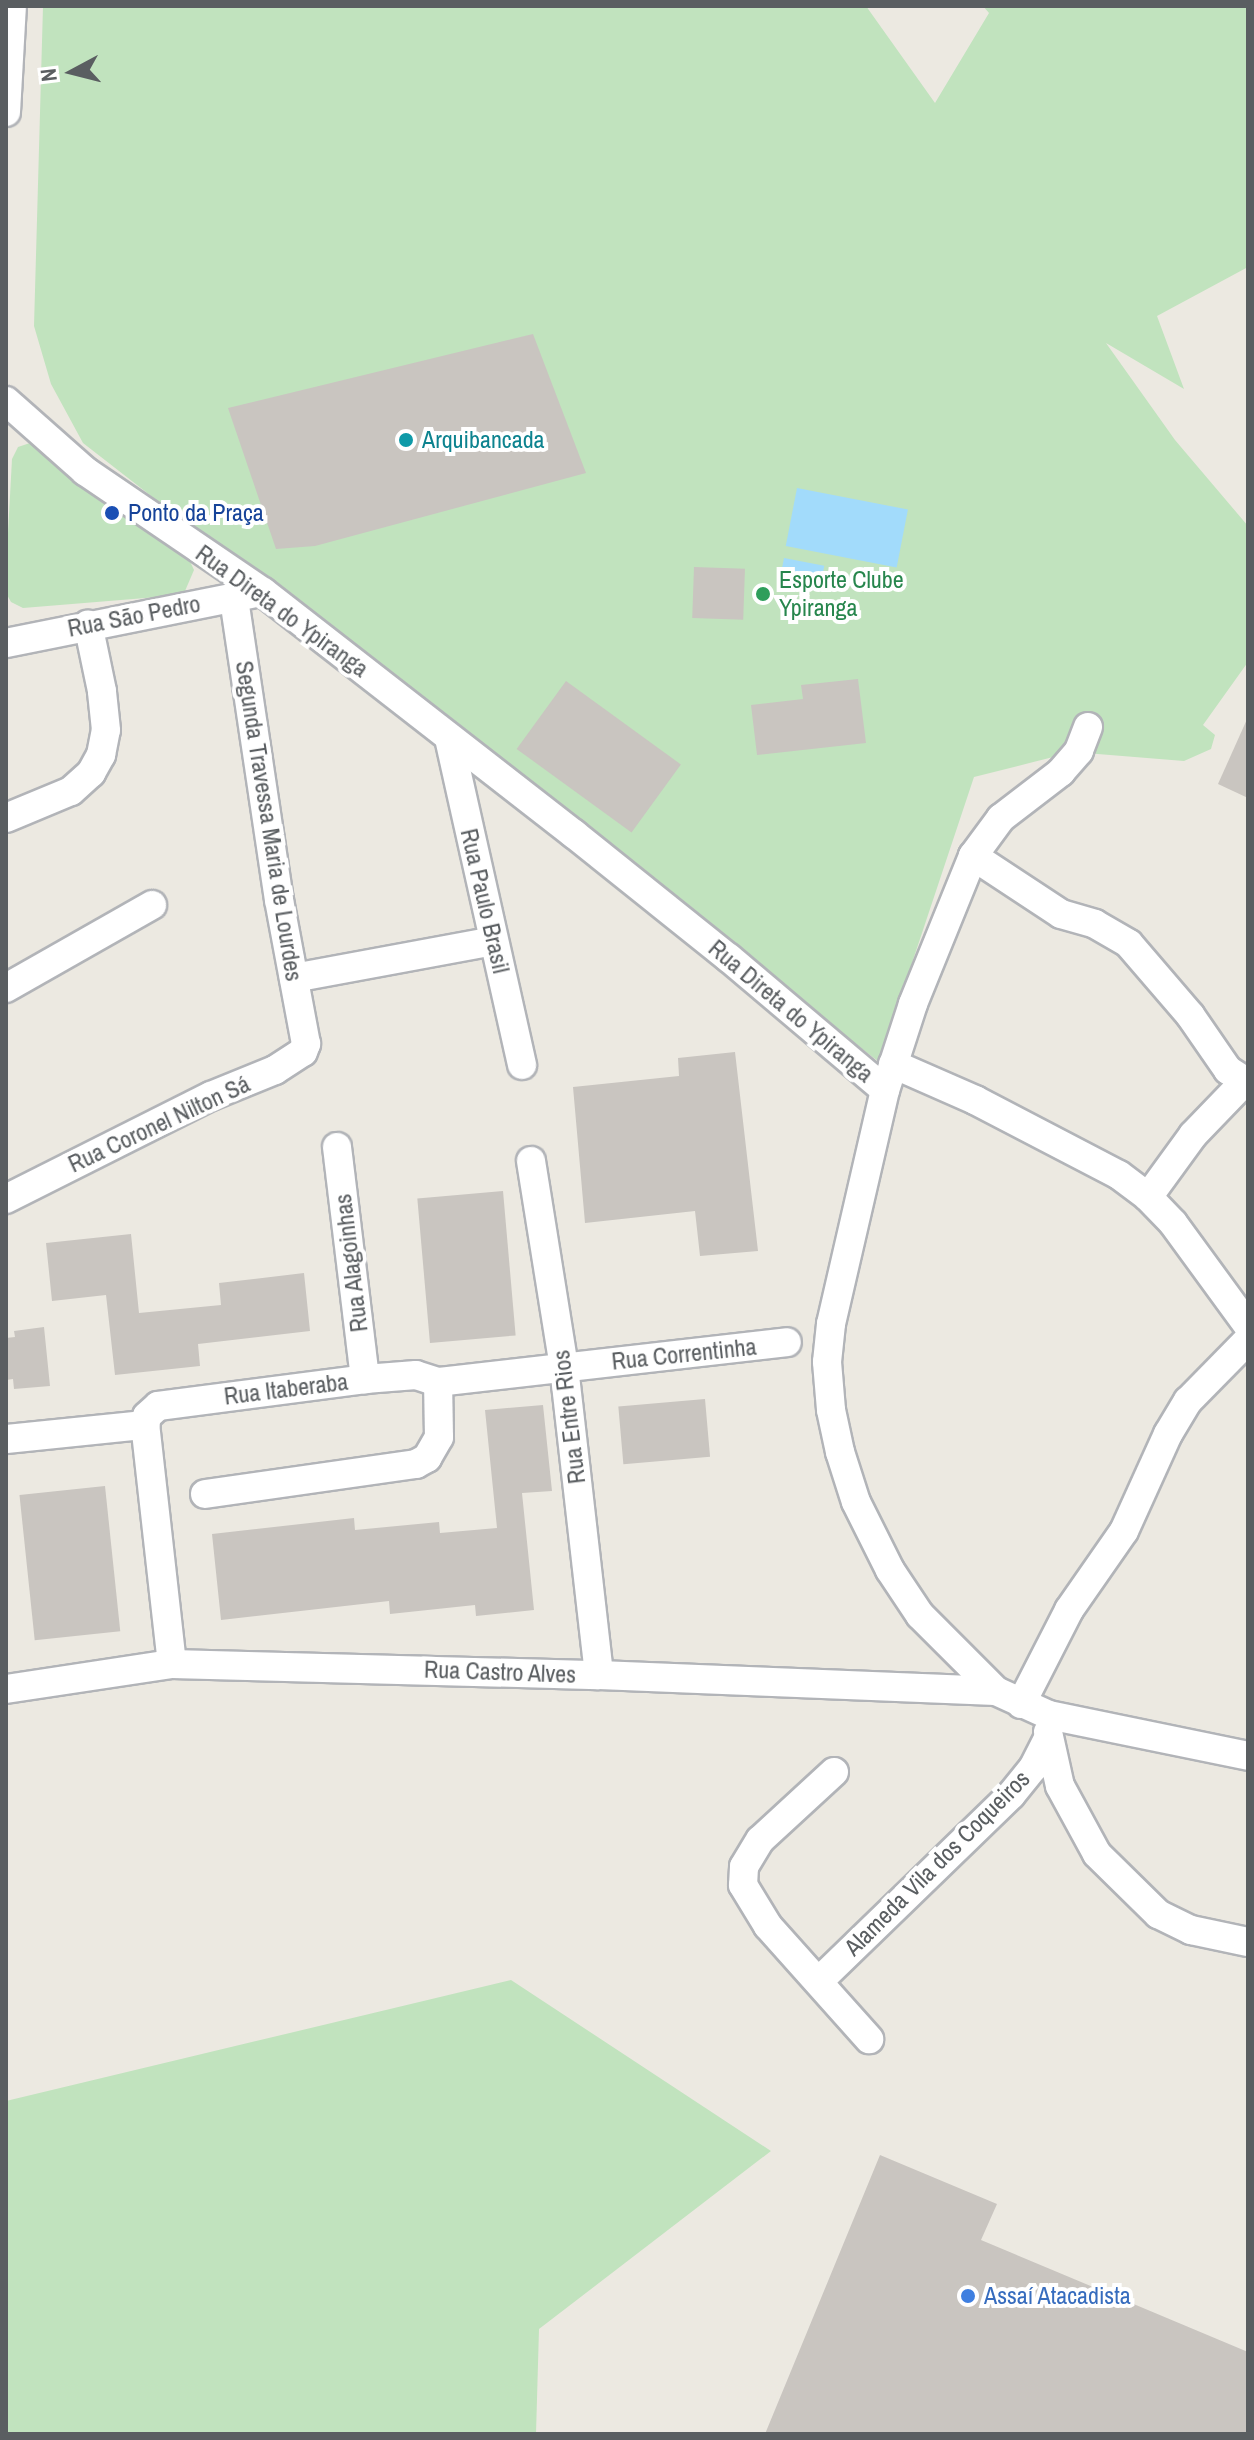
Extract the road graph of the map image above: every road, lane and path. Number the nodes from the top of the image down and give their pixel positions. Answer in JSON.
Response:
{"nodes":[{"id":1,"x":12,"y":6,"type":"edge"},
{"id":2,"x":6,"y":112,"type":"edge"},
{"id":3,"x":6,"y":401,"type":"edge"},
{"id":4,"x":263,"y":592,"type":"junction"},
{"id":5,"x":234,"y":598,"type":"junction"},
{"id":6,"x":88,"y":624,"type":"junction"},
{"id":7,"x":6,"y":643,"type":"edge"},
{"id":8,"x":1088,"y":727,"type":"dead end"},
{"id":9,"x":449,"y":738,"type":"junction"},
{"id":10,"x":6,"y":818,"type":"edge"},
{"id":11,"x":973,"y":856,"type":"junction"},
{"id":12,"x":152,"y":905,"type":"dead end"},
{"id":13,"x":494,"y":941,"type":"junction"},
{"id":14,"x":294,"y":978,"type":"junction"},
{"id":15,"x":6,"y":988,"type":"edge"},
{"id":16,"x":306,"y":1044,"type":"joint"},
{"id":17,"x":522,"y":1065,"type":"dead end"},
{"id":18,"x":889,"y":1077,"type":"junction"},
{"id":19,"x":1246,"y":1083,"type":"edge"},
{"id":20,"x":337,"y":1147,"type":"dead end"},
{"id":21,"x":531,"y":1161,"type":"dead end"},
{"id":22,"x":1148,"y":1197,"type":"junction"},
{"id":23,"x":6,"y":1199,"type":"edge"},
{"id":24,"x":1248,"y":1326,"type":"edge"},
{"id":25,"x":1248,"y":1340,"type":"edge"},
{"id":26,"x":787,"y":1342,"type":"dead end"},
{"id":27,"x":1248,"y":1366,"type":"edge"},
{"id":28,"x":564,"y":1367,"type":"junction"},
{"id":29,"x":365,"y":1379,"type":"junction"},
{"id":30,"x":1206,"y":1379,"type":"junction"},
{"id":31,"x":438,"y":1382,"type":"junction"},
{"id":32,"x":145,"y":1425,"type":"junction"},
{"id":33,"x":6,"y":1439,"type":"edge"},
{"id":34,"x":205,"y":1494,"type":"dead end"},
{"id":35,"x":172,"y":1664,"type":"junction"},
{"id":36,"x":599,"y":1675,"type":"junction"},
{"id":37,"x":6,"y":1689,"type":"edge"},
{"id":38,"x":996,"y":1691,"type":"junction"},
{"id":39,"x":1021,"y":1704,"type":"junction"},
{"id":40,"x":1048,"y":1727,"type":"junction"},
{"id":41,"x":1248,"y":1756,"type":"edge"},
{"id":42,"x":834,"y":1772,"type":"dead end"},
{"id":43,"x":1248,"y":1942,"type":"edge"},
{"id":44,"x":819,"y":1981,"type":"junction"},
{"id":45,"x":869,"y":2039,"type":"dead end"}],
"edges":[{"from":1,"to":2,"type":"street"},
{"from":3,"to":4,"type":"street","name":"Rua Direta do Ypiranga"},
{"from":4,"to":5,"type":"street","name":"Rua São Pedro"},
{"from":4,"to":9,"type":"street","name":"Rua Direta do Ypiranga"},
{"from":5,"to":6,"type":"street","name":"Rua São Pedro"},
{"from":5,"to":14,"type":"street","name":"Segunda Travessa Maria de Lourdes"},
{"from":6,"to":7,"type":"street","name":"Rua São Pedro"},
{"from":6,"to":10,"type":"street"},
{"from":8,"to":11,"type":"street"},
{"from":9,"to":13,"type":"street","name":"Rua Paulo Brasil"},
{"from":9,"to":18,"type":"street","name":"Rua Direta do Ypiranga"},
{"from":11,"to":18,"type":"street"},
{"from":11,"to":19,"type":"street"},
{"from":12,"to":15,"type":"street"},
{"from":13,"to":14,"type":"street"},
{"from":13,"to":17,"type":"street","name":"Rua Paulo Brasil"},
{"from":14,"to":16,"type":"street","name":"Segunda Travessa Maria de Lourdes"},
{"from":16,"to":23,"type":"street","name":"Rua Coronel Nilton Sá"},
{"from":18,"to":22,"type":"street"},
{"from":18,"to":38,"type":"street","name":"Rua Direta do Ypiranga"},
{"from":19,"to":22,"type":"street"},
{"from":20,"to":29,"type":"street","name":"Rua Alagoinhas"},
{"from":21,"to":28,"type":"street","name":"Rua Entre Rios"},
{"from":22,"to":24,"type":"street"},
{"from":25,"to":30,"type":"street"},
{"from":26,"to":28,"type":"street","name":"Rua Correntinha"},
{"from":27,"to":30,"type":"street"},
{"from":28,"to":31,"type":"street","name":"Rua Correntinha"},
{"from":28,"to":36,"type":"street","name":"Rua Entre Rios"},
{"from":29,"to":31,"type":"street","name":"Rua Itaberaba"},
{"from":29,"to":32,"type":"street","name":"Rua Itaberaba"},
{"from":30,"to":39,"type":"street"},
{"from":31,"to":34,"type":"street"},
{"from":32,"to":33,"type":"street"},
{"from":32,"to":35,"type":"street"},
{"from":35,"to":36,"type":"street","name":"Rua Castro Alves"},
{"from":35,"to":37,"type":"street","name":"Rua Castro Alves"},
{"from":36,"to":38,"type":"street","name":"Rua Castro Alves"},
{"from":38,"to":39,"type":"street","name":"Rua Direta do Ypiranga"},
{"from":39,"to":40,"type":"street","name":"Rua Direta do Ypiranga"},
{"from":40,"to":41,"type":"street","name":"Rua Direta do Ypiranga"},
{"from":40,"to":43,"type":"street"},
{"from":40,"to":44,"type":"street","name":"Alameda Vila dos Coqueiros"},
{"from":42,"to":44,"type":"street"},
{"from":44,"to":45,"type":"street"}]}
